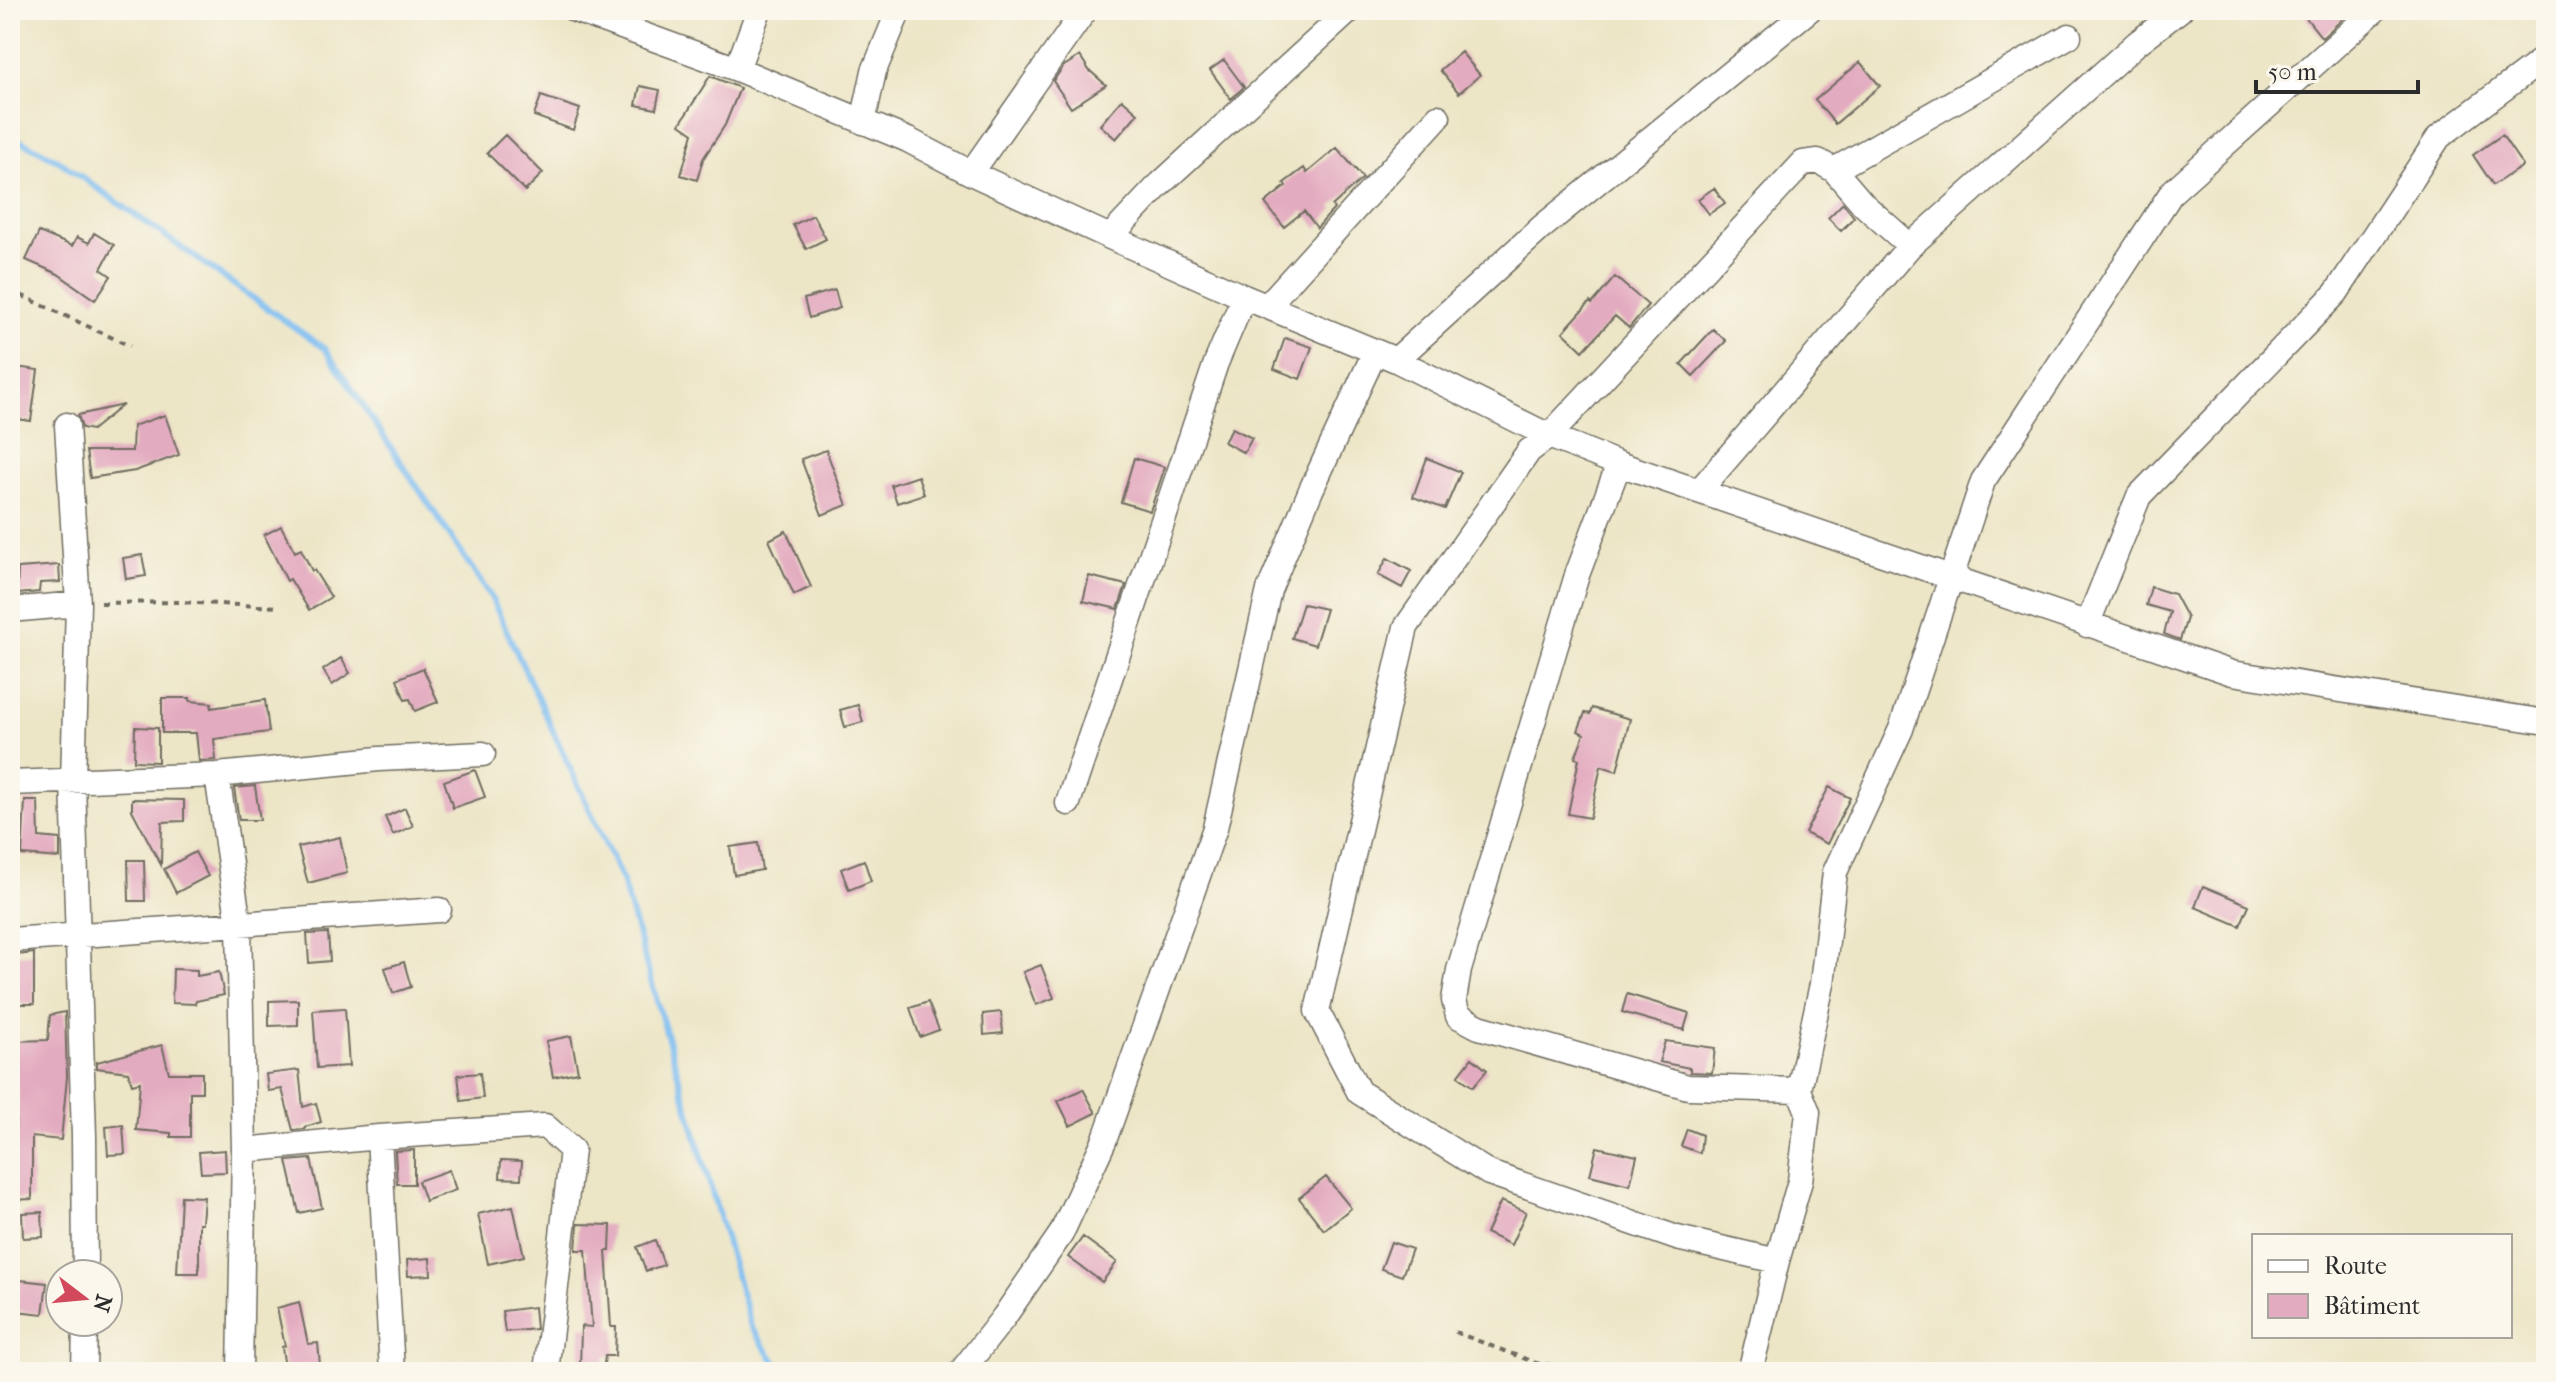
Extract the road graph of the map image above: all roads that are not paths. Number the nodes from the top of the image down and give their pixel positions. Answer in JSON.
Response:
{"nodes":[{"id":1,"x":759,"y":10,"type":"edge"},
{"id":2,"x":899,"y":10,"type":"edge"},
{"id":3,"x":1085,"y":10,"type":"edge"},
{"id":4,"x":1350,"y":10,"type":"edge"},
{"id":5,"x":1809,"y":10,"type":"edge"},
{"id":6,"x":2180,"y":10,"type":"edge"},
{"id":7,"x":2375,"y":10,"type":"edge"},
{"id":8,"x":585,"y":12,"type":"edge"},
{"id":9,"x":2069,"y":36,"type":"dead end"},
{"id":10,"x":2546,"y":57,"type":"edge"},
{"id":11,"x":737,"y":69,"type":"junction"},
{"id":12,"x":1438,"y":117,"type":"dead end"},
{"id":13,"x":863,"y":122,"type":"junction"},
{"id":14,"x":1834,"y":170,"type":"junction"},
{"id":15,"x":971,"y":173,"type":"junction"},
{"id":16,"x":1110,"y":237,"type":"junction"},
{"id":17,"x":1910,"y":246,"type":"junction"},
{"id":18,"x":1244,"y":297,"type":"junction"},
{"id":19,"x":1267,"y":306,"type":"junction"},
{"id":20,"x":1386,"y":356,"type":"junction"},
{"id":21,"x":67,"y":425,"type":"dead end"},
{"id":22,"x":1549,"y":436,"type":"junction"},
{"id":23,"x":1619,"y":464,"type":"junction"},
{"id":24,"x":1699,"y":491,"type":"junction"},
{"id":25,"x":1951,"y":579,"type":"junction"},
{"id":26,"x":78,"y":604,"type":"junction"},
{"id":27,"x":10,"y":610,"type":"edge"},
{"id":28,"x":2087,"y":625,"type":"junction"},
{"id":29,"x":2546,"y":722,"type":"edge"},
{"id":30,"x":483,"y":754,"type":"dead end"},
{"id":31,"x":217,"y":775,"type":"junction"},
{"id":32,"x":73,"y":781,"type":"junction"},
{"id":33,"x":10,"y":783,"type":"edge"},
{"id":34,"x":1068,"y":803,"type":"dead end"},
{"id":35,"x":439,"y":910,"type":"dead end"},
{"id":36,"x":239,"y":925,"type":"junction"},
{"id":37,"x":78,"y":935,"type":"junction"},
{"id":38,"x":10,"y":940,"type":"edge"},
{"id":39,"x":1799,"y":1090,"type":"junction"},
{"id":40,"x":379,"y":1137,"type":"junction"},
{"id":41,"x":244,"y":1150,"type":"junction"},
{"id":42,"x":85,"y":1258,"type":"edge"},
{"id":43,"x":1777,"y":1261,"type":"junction"},
{"id":44,"x":85,"y":1338,"type":"edge"},
{"id":45,"x":84,"y":1372,"type":"edge"},
{"id":46,"x":240,"y":1372,"type":"edge"},
{"id":47,"x":392,"y":1372,"type":"edge"},
{"id":48,"x":546,"y":1372,"type":"edge"},
{"id":49,"x":961,"y":1372,"type":"edge"},
{"id":50,"x":1750,"y":1372,"type":"edge"}],
"edges":[{"from":1,"to":11,"type":"street"},
{"from":2,"to":13,"type":"street"},
{"from":3,"to":15,"type":"street"},
{"from":4,"to":16,"type":"street"},
{"from":5,"to":20,"type":"street"},
{"from":6,"to":17,"type":"street"},
{"from":7,"to":25,"type":"street"},
{"from":8,"to":11,"type":"street"},
{"from":9,"to":14,"type":"street"},
{"from":10,"to":28,"type":"street"},
{"from":11,"to":13,"type":"street"},
{"from":12,"to":19,"type":"street"},
{"from":13,"to":15,"type":"street"},
{"from":14,"to":17,"type":"street"},
{"from":14,"to":22,"type":"street"},
{"from":15,"to":16,"type":"street"},
{"from":16,"to":18,"type":"street"},
{"from":17,"to":24,"type":"street"},
{"from":18,"to":19,"type":"street"},
{"from":18,"to":34,"type":"street"},
{"from":19,"to":20,"type":"street"},
{"from":20,"to":22,"type":"street"},
{"from":20,"to":49,"type":"street"},
{"from":21,"to":26,"type":"street"},
{"from":22,"to":23,"type":"street"},
{"from":22,"to":43,"type":"street"},
{"from":23,"to":24,"type":"street"},
{"from":23,"to":39,"type":"street"},
{"from":24,"to":25,"type":"street"},
{"from":25,"to":28,"type":"street"},
{"from":25,"to":39,"type":"street"},
{"from":26,"to":27,"type":"street"},
{"from":26,"to":32,"type":"street"},
{"from":28,"to":29,"type":"street"},
{"from":30,"to":31,"type":"street"},
{"from":31,"to":32,"type":"street"},
{"from":31,"to":36,"type":"street"},
{"from":32,"to":33,"type":"street"},
{"from":32,"to":37,"type":"street"},
{"from":35,"to":36,"type":"street"},
{"from":36,"to":37,"type":"street"},
{"from":36,"to":41,"type":"street"},
{"from":37,"to":38,"type":"street"},
{"from":37,"to":42,"type":"street"},
{"from":39,"to":43,"type":"street"},
{"from":40,"to":41,"type":"street"},
{"from":40,"to":47,"type":"street"},
{"from":40,"to":48,"type":"street"},
{"from":41,"to":46,"type":"street"},
{"from":43,"to":50,"type":"street"},
{"from":44,"to":45,"type":"street"}]}
